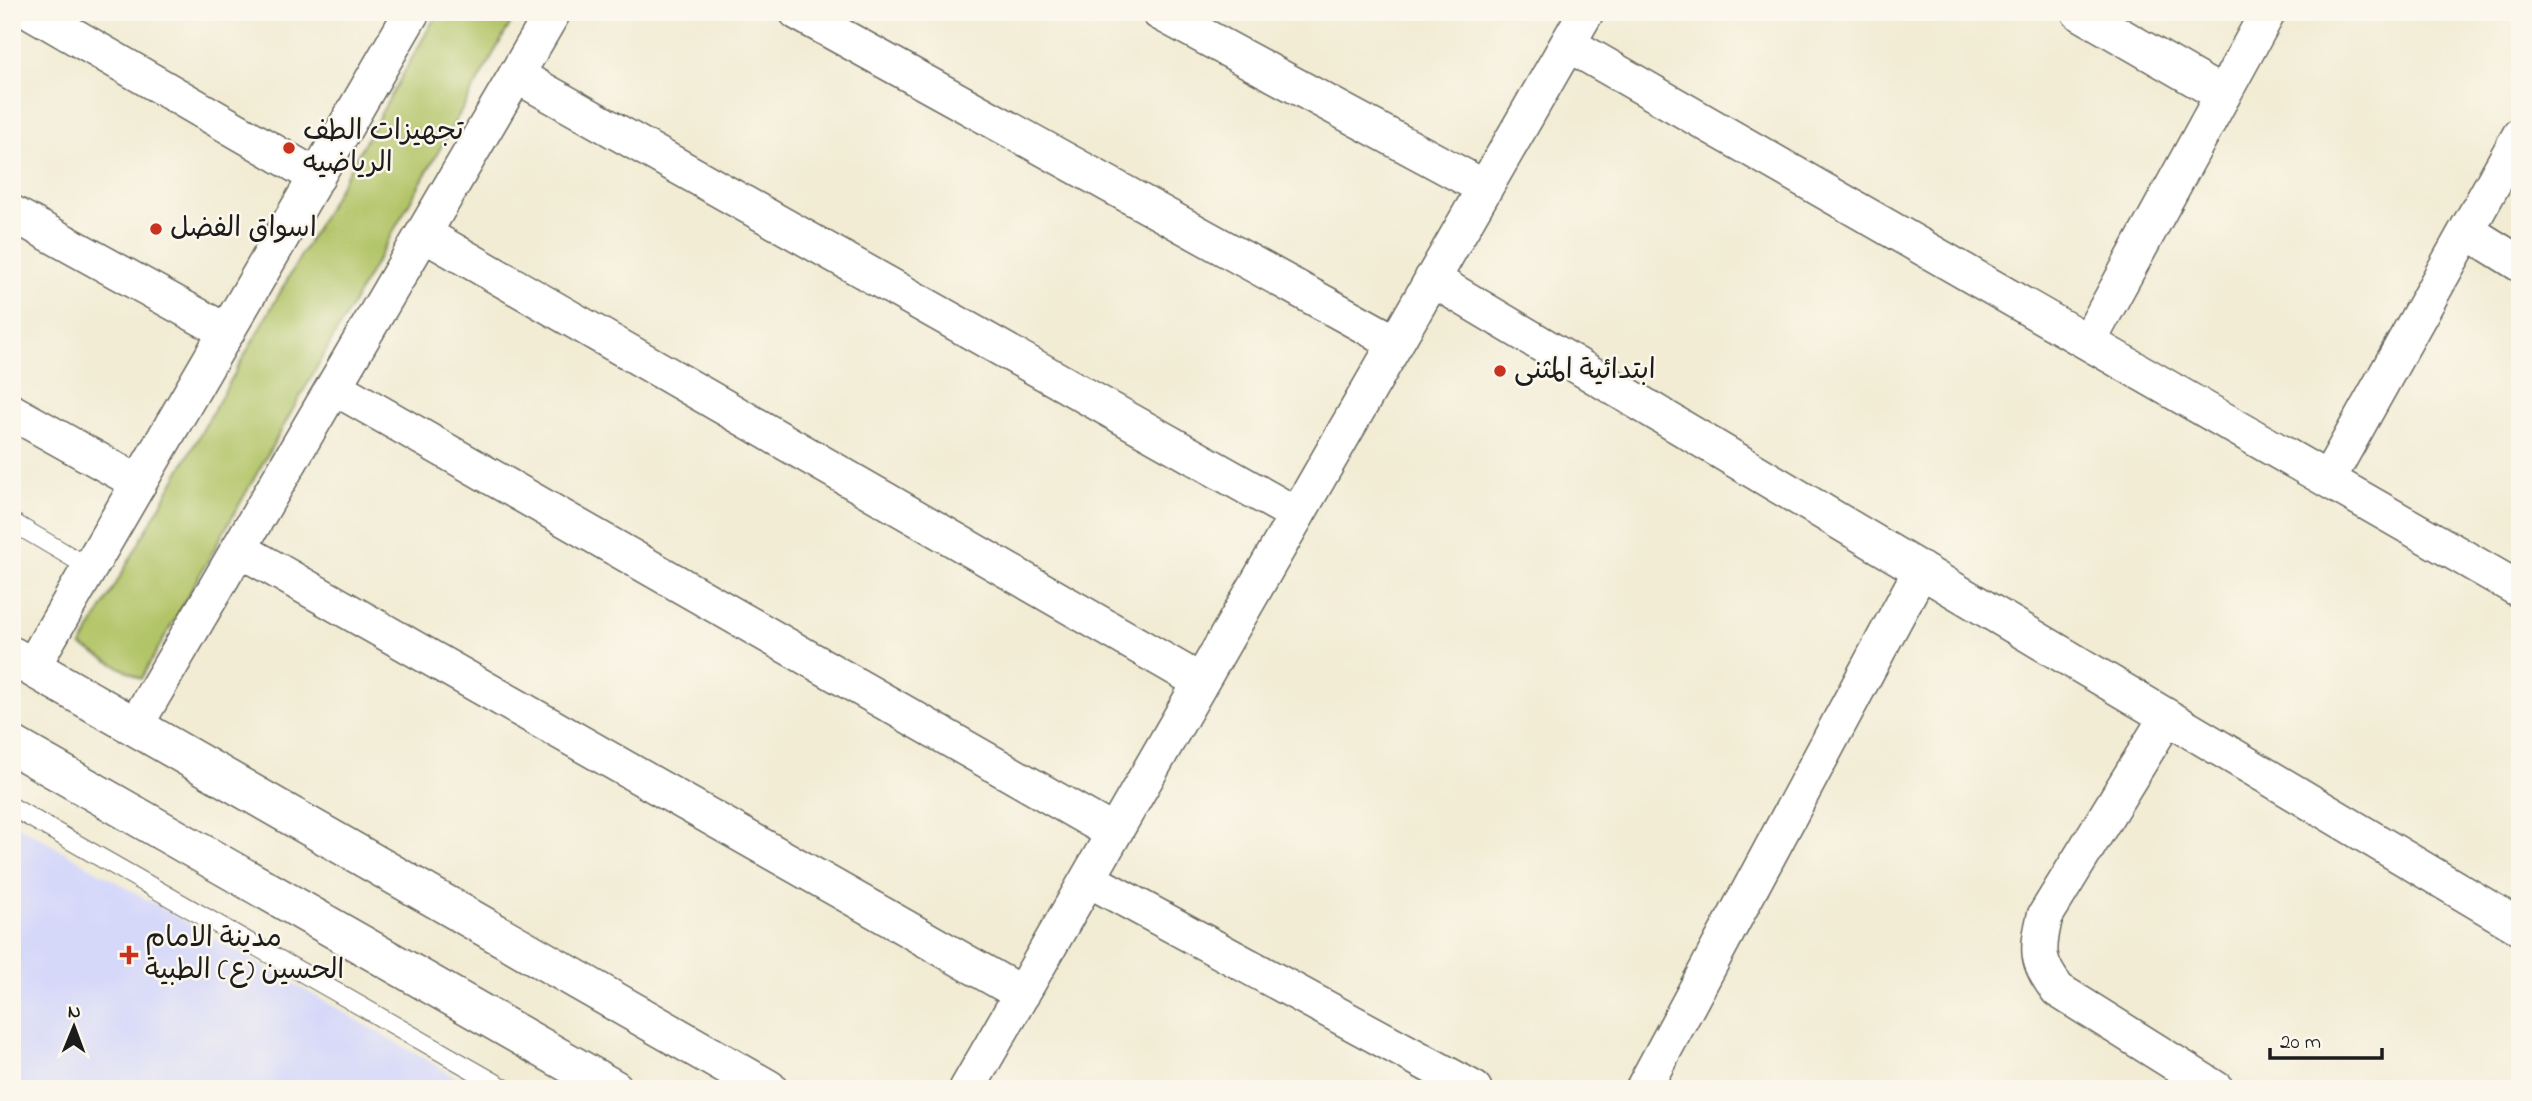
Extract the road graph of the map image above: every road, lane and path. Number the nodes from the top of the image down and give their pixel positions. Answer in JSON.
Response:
{"nodes":[{"id":1,"x":32,"y":12,"type":"edge"},
{"id":2,"x":412,"y":12,"type":"edge"},
{"id":3,"x":553,"y":12,"type":"edge"},
{"id":4,"x":797,"y":12,"type":"edge"},
{"id":5,"x":1159,"y":12,"type":"edge"},
{"id":6,"x":1586,"y":12,"type":"edge"},
{"id":7,"x":2079,"y":12,"type":"edge"},
{"id":8,"x":2268,"y":12,"type":"edge"},
{"id":9,"x":1568,"y":44,"type":"junction"},
{"id":10,"x":516,"y":75,"type":"junction"},
{"id":11,"x":2223,"y":94,"type":"junction"},
{"id":12,"x":2520,"y":135,"type":"edge"},
{"id":13,"x":317,"y":177,"type":"junction"},
{"id":14,"x":1485,"y":188,"type":"junction"},
{"id":15,"x":12,"y":213,"type":"edge"},
{"id":16,"x":2467,"y":231,"type":"junction"},
{"id":17,"x":424,"y":234,"type":"junction"},
{"id":18,"x":2520,"y":264,"type":"edge"},
{"id":19,"x":1432,"y":279,"type":"junction"},
{"id":20,"x":227,"y":331,"type":"junction"},
{"id":21,"x":1396,"y":342,"type":"junction"},
{"id":22,"x":2088,"y":342,"type":"junction"},
{"id":23,"x":334,"y":387,"type":"junction"},
{"id":24,"x":12,"y":412,"type":"edge"},
{"id":25,"x":2328,"y":480,"type":"junction"},
{"id":26,"x":139,"y":483,"type":"junction"},
{"id":27,"x":1297,"y":515,"type":"junction"},
{"id":28,"x":12,"y":522,"type":"edge"},
{"id":29,"x":239,"y":549,"type":"junction"},
{"id":30,"x":90,"y":568,"type":"junction"},
{"id":31,"x":1921,"y":570,"type":"junction"},
{"id":32,"x":2520,"y":590,"type":"edge"},
{"id":33,"x":22,"y":662,"type":"edge"},
{"id":34,"x":1201,"y":682,"type":"junction"},
{"id":35,"x":2167,"y":717,"type":"junction"},
{"id":36,"x":135,"y":726,"type":"junction"},
{"id":37,"x":12,"y":745,"type":"edge"},
{"id":38,"x":12,"y":807,"type":"edge"},
{"id":39,"x":1114,"y":833,"type":"junction"},
{"id":40,"x":1088,"y":879,"type":"junction"},
{"id":41,"x":2520,"y":927,"type":"edge"},
{"id":42,"x":1022,"y":993,"type":"junction"},
{"id":43,"x":597,"y":1085,"type":"edge"},
{"id":44,"x":506,"y":1089,"type":"edge"},
{"id":45,"x":768,"y":1089,"type":"edge"},
{"id":46,"x":967,"y":1089,"type":"edge"},
{"id":47,"x":1474,"y":1089,"type":"edge"},
{"id":48,"x":1643,"y":1089,"type":"edge"},
{"id":49,"x":2216,"y":1089,"type":"edge"}],
"edges":[{"from":1,"to":13,"type":"street"},
{"from":2,"to":13,"type":"street"},
{"from":3,"to":10,"type":"street"},
{"from":4,"to":21,"type":"street"},
{"from":5,"to":14,"type":"street"},
{"from":6,"to":9,"type":"street"},
{"from":7,"to":11,"type":"street"},
{"from":8,"to":11,"type":"street"},
{"from":9,"to":14,"type":"street"},
{"from":9,"to":22,"type":"street"},
{"from":10,"to":17,"type":"street"},
{"from":10,"to":27,"type":"street"},
{"from":11,"to":22,"type":"street"},
{"from":12,"to":16,"type":"street"},
{"from":13,"to":20,"type":"street"},
{"from":14,"to":19,"type":"street"},
{"from":15,"to":20,"type":"street"},
{"from":16,"to":18,"type":"street"},
{"from":16,"to":25,"type":"street"},
{"from":17,"to":23,"type":"street"},
{"from":17,"to":34,"type":"street"},
{"from":19,"to":21,"type":"street"},
{"from":19,"to":31,"type":"street"},
{"from":20,"to":26,"type":"street"},
{"from":21,"to":27,"type":"street"},
{"from":22,"to":25,"type":"street"},
{"from":23,"to":29,"type":"street"},
{"from":23,"to":39,"type":"street"},
{"from":24,"to":26,"type":"street"},
{"from":25,"to":32,"type":"street"},
{"from":26,"to":30,"type":"street"},
{"from":27,"to":34,"type":"street"},
{"from":28,"to":30,"type":"lane"},
{"from":29,"to":36,"type":"street"},
{"from":29,"to":42,"type":"street"},
{"from":30,"to":33,"type":"street"},
{"from":31,"to":35,"type":"street"},
{"from":31,"to":48,"type":"street"},
{"from":33,"to":36,"type":"street"},
{"from":34,"to":39,"type":"street"},
{"from":35,"to":41,"type":"street"},
{"from":35,"to":49,"type":"street"},
{"from":36,"to":45,"type":"street"},
{"from":37,"to":43,"type":"street"},
{"from":38,"to":44,"type":"lane"},
{"from":39,"to":40,"type":"street"},
{"from":40,"to":42,"type":"street"},
{"from":40,"to":47,"type":"street"},
{"from":42,"to":46,"type":"street"}]}
